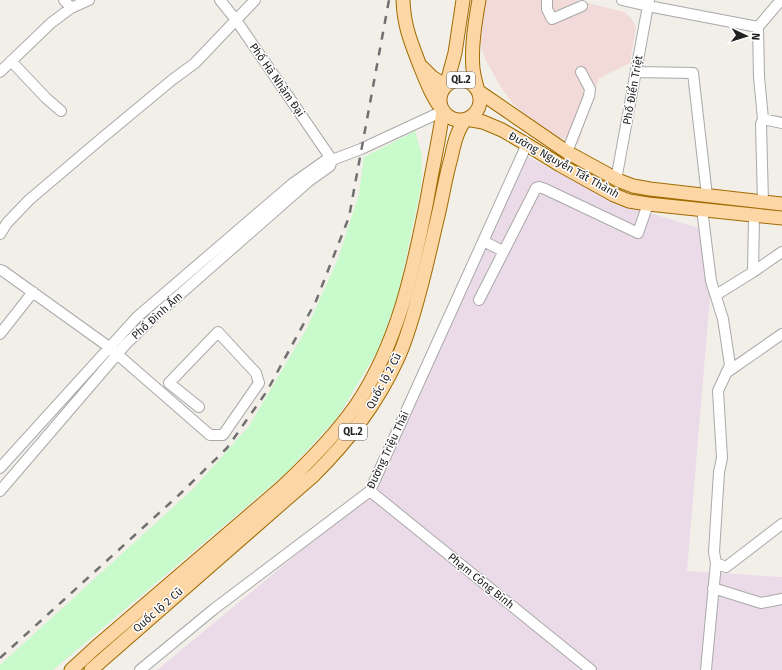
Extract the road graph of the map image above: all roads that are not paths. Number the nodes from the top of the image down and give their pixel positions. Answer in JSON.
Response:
{"nodes":[{"id":1,"x":64,"y":0,"type":"edge"},
{"id":2,"x":89,"y":0,"type":"edge"},
{"id":3,"x":220,"y":0,"type":"edge"},
{"id":4,"x":255,"y":0,"type":"edge"},
{"id":5,"x":403,"y":0,"type":"edge"},
{"id":6,"x":463,"y":0,"type":"edge"},
{"id":7,"x":479,"y":0,"type":"edge"},
{"id":8,"x":547,"y":0,"type":"edge"},
{"id":9,"x":622,"y":0,"type":"edge"},
{"id":10,"x":781,"y":0,"type":"edge"},
{"id":11,"x":648,"y":3,"type":"edge"},
{"id":12,"x":582,"y":6,"type":"dead end"},
{"id":13,"x":71,"y":8,"type":"junction"},
{"id":14,"x":236,"y":20,"type":"junction"},
{"id":15,"x":758,"y":27,"type":"junction"},
{"id":16,"x":11,"y":62,"type":"junction"},
{"id":17,"x":420,"y":65,"type":"junction"},
{"id":18,"x":0,"y":72,"type":"edge"},
{"id":19,"x":581,"y":72,"type":"dead end"},
{"id":20,"x":636,"y":72,"type":"junction"},
{"id":21,"x":446,"y":86,"type":"junction"},
{"id":22,"x":478,"y":91,"type":"junction"},
{"id":23,"x":61,"y":111,"type":"dead end"},
{"id":24,"x":443,"y":111,"type":"junction"},
{"id":25,"x":466,"y":119,"type":"junction"},
{"id":26,"x":763,"y":120,"type":"junction"},
{"id":27,"x":782,"y":123,"type":"edge"},
{"id":28,"x":526,"y":144,"type":"junction"},
{"id":29,"x":567,"y":152,"type":"junction"},
{"id":30,"x":332,"y":160,"type":"junction"},
{"id":31,"x":616,"y":180,"type":"junction"},
{"id":32,"x":707,"y":196,"type":"junction"},
{"id":33,"x":763,"y":202,"type":"junction"},
{"id":34,"x":648,"y":204,"type":"junction"},
{"id":35,"x":782,"y":204,"type":"edge"},
{"id":36,"x":703,"y":210,"type":"junction"},
{"id":37,"x":754,"y":216,"type":"junction"},
{"id":38,"x":782,"y":218,"type":"edge"},
{"id":39,"x":0,"y":234,"type":"edge"},
{"id":40,"x":483,"y":241,"type":"junction"},
{"id":41,"x":503,"y":251,"type":"junction"},
{"id":42,"x":782,"y":252,"type":"edge"},
{"id":43,"x":0,"y":270,"type":"edge"},
{"id":44,"x":754,"y":272,"type":"junction"},
{"id":45,"x":33,"y":292,"type":"junction"},
{"id":46,"x":716,"y":296,"type":"junction"},
{"id":47,"x":479,"y":300,"type":"dead end"},
{"id":48,"x":0,"y":334,"type":"edge"},
{"id":49,"x":782,"y":334,"type":"edge"},
{"id":50,"x":109,"y":347,"type":"junction"},
{"id":51,"x":117,"y":354,"type":"junction"},
{"id":52,"x":726,"y":373,"type":"junction"},
{"id":53,"x":199,"y":407,"type":"dead end"},
{"id":54,"x":0,"y":468,"type":"edge"},
{"id":55,"x":0,"y":491,"type":"edge"},
{"id":56,"x":370,"y":491,"type":"junction"},
{"id":57,"x":782,"y":524,"type":"edge"},
{"id":58,"x":716,"y":562,"type":"junction"},
{"id":59,"x":713,"y":588,"type":"junction"},
{"id":60,"x":782,"y":599,"type":"edge"},
{"id":61,"x":71,"y":670,"type":"edge"},
{"id":62,"x":90,"y":670,"type":"edge"},
{"id":63,"x":140,"y":670,"type":"edge"},
{"id":64,"x":591,"y":670,"type":"edge"},
{"id":65,"x":706,"y":670,"type":"edge"}],
"edges":[{"from":1,"to":13,"type":"street"},
{"from":2,"to":13,"type":"street"},
{"from":3,"to":14,"type":"street","name":"Phố Hà Nhậm Đại"},
{"from":4,"to":14,"type":"street"},
{"from":5,"to":17,"type":"main road"},
{"from":6,"to":21,"type":"main road","number":"QL.2"},
{"from":7,"to":22,"type":"main road","number":"QL.2"},
{"from":8,"to":12,"type":"street"},
{"from":9,"to":11,"type":"street"},
{"from":10,"to":15,"type":"street"},
{"from":11,"to":15,"type":"street"},
{"from":11,"to":20,"type":"street","name":"Phố Điển Triệt"},
{"from":13,"to":16,"type":"street"},
{"from":14,"to":30,"type":"street","name":"Phố Hà Nhậm Đại"},
{"from":14,"to":39,"type":"street"},
{"from":15,"to":26,"type":"street"},
{"from":16,"to":18,"type":"street"},
{"from":16,"to":23,"type":"street"},
{"from":17,"to":21,"type":"main road"},
{"from":17,"to":24,"type":"main road"},
{"from":19,"to":29,"type":"street"},
{"from":20,"to":31,"type":"street","name":"Phố Điển Triệt"},
{"from":20,"to":32,"type":"street"},
{"from":21,"to":22,"type":"main road","number":"QL.2"},
{"from":21,"to":24,"type":"main road","number":"QL.2"},
{"from":22,"to":25,"type":"main road","number":"QL.2"},
{"from":22,"to":29,"type":"main road","name":"Đường Nguyễn Tất Thành"},
{"from":24,"to":25,"type":"main road"},
{"from":24,"to":30,"type":"street","name":"Phố Đình Ấm"},
{"from":24,"to":61,"type":"main road","name":"Quốc lộ 2 Cũ","number":"QL.2"},
{"from":25,"to":28,"type":"main road","name":"Đường Nguyễn Tất Thành"},
{"from":25,"to":62,"type":"main road","name":"Quốc lộ 2 Cũ","number":"QL.2"},
{"from":26,"to":27,"type":"street"},
{"from":26,"to":33,"type":"street"},
{"from":28,"to":34,"type":"main road","name":"Đường Nguyễn Tất Thành"},
{"from":28,"to":40,"type":"street","name":"Đường Triệu Thái"},
{"from":29,"to":31,"type":"main road","name":"Đường Nguyễn Tất Thành"},
{"from":30,"to":50,"type":"street","name":"Phố Đình Ấm"},
{"from":30,"to":51,"type":"street","name":"Phố Đình Ấm"},
{"from":31,"to":32,"type":"main road","name":"Đường Nguyễn Tất Thành"},
{"from":32,"to":33,"type":"main road","name":"Đường Nguyễn Tất Thành"},
{"from":33,"to":35,"type":"main road","name":"Đường Nguyễn Tất Thành"},
{"from":34,"to":36,"type":"main road","name":"Đường Nguyễn Tất Thành"},
{"from":34,"to":41,"type":"street"},
{"from":36,"to":37,"type":"main road","name":"Đường Nguyễn Tất Thành"},
{"from":36,"to":46,"type":"street"},
{"from":37,"to":38,"type":"main road","name":"Đường Nguyễn Tất Thành"},
{"from":37,"to":44,"type":"street"},
{"from":40,"to":41,"type":"street"},
{"from":40,"to":56,"type":"street","name":"Đường Triệu Thái"},
{"from":41,"to":47,"type":"street"},
{"from":42,"to":44,"type":"street"},
{"from":43,"to":45,"type":"street"},
{"from":44,"to":46,"type":"street"},
{"from":45,"to":48,"type":"street"},
{"from":45,"to":50,"type":"street"},
{"from":46,"to":52,"type":"street"},
{"from":49,"to":52,"type":"street"},
{"from":50,"to":51,"type":"street"},
{"from":50,"to":54,"type":"street","name":"Phố Đình Ấm"},
{"from":51,"to":53,"type":"street"},
{"from":51,"to":55,"type":"street","name":"Phố Đình Ấm"},
{"from":52,"to":58,"type":"street"},
{"from":56,"to":63,"type":"street","name":"Đường Triệu Thái"},
{"from":56,"to":64,"type":"street","name":"Phạm Công Bình"},
{"from":57,"to":58,"type":"street"},
{"from":58,"to":59,"type":"street"},
{"from":59,"to":60,"type":"street"},
{"from":59,"to":65,"type":"street"}]}
